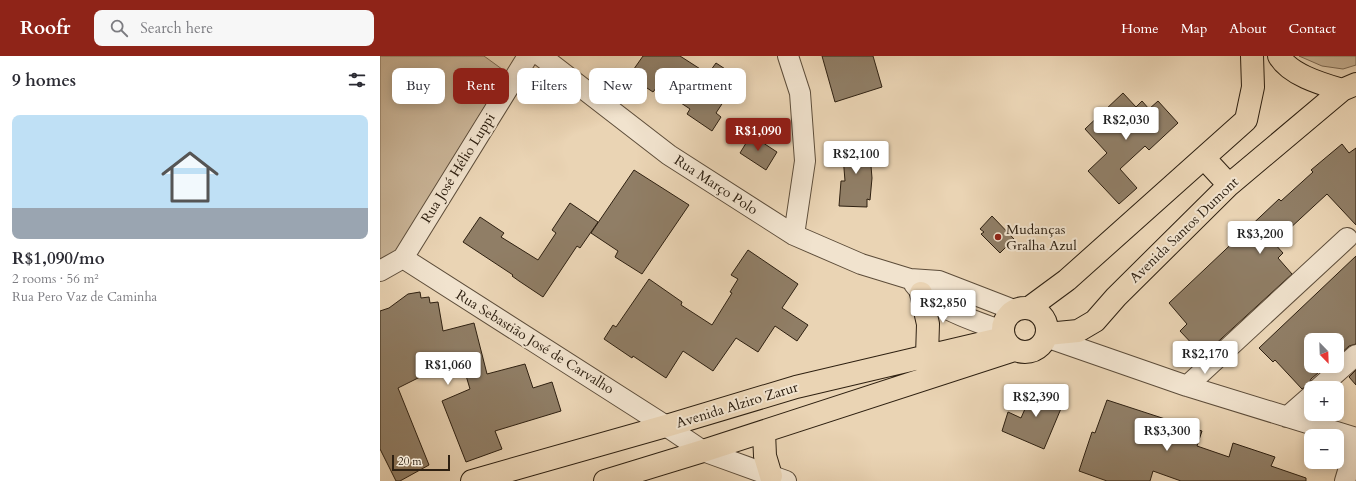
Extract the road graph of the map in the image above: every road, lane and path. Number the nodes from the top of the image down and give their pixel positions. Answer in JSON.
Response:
{"nodes":[{"id":1,"x":528,"y":56,"type":"edge"},
{"id":2,"x":541,"y":56,"type":"edge"},
{"id":3,"x":788,"y":56,"type":"edge"},
{"id":4,"x":1252,"y":56,"type":"edge"},
{"id":5,"x":1279,"y":56,"type":"edge"},
{"id":6,"x":1349,"y":87,"type":"edge"},
{"id":7,"x":1204,"y":158,"type":"junction"},
{"id":8,"x":1229,"y":185,"type":"junction"},
{"id":9,"x":794,"y":235,"type":"junction"},
{"id":10,"x":1348,"y":238,"type":"dead end"},
{"id":11,"x":403,"y":258,"type":"junction"},
{"id":12,"x":380,"y":271,"type":"edge"},
{"id":13,"x":916,"y":286,"type":"junction"},
{"id":14,"x":1022,"y":309,"type":"junction"},
{"id":15,"x":1046,"y":336,"type":"junction"},
{"id":16,"x":1007,"y":340,"type":"junction"},
{"id":17,"x":1356,"y":355,"type":"edge"},
{"id":18,"x":927,"y":356,"type":"junction"},
{"id":19,"x":1328,"y":381,"type":"edge"},
{"id":20,"x":1187,"y":386,"type":"junction"},
{"id":21,"x":1304,"y":402,"type":"edge"},
{"id":22,"x":1287,"y":417,"type":"junction"},
{"id":23,"x":666,"y":426,"type":"junction"},
{"id":24,"x":764,"y":432,"type":"junction"},
{"id":25,"x":1354,"y":438,"type":"edge"},
{"id":26,"x":703,"y":451,"type":"junction"},
{"id":27,"x":779,"y":478,"type":"edge"},
{"id":28,"x":472,"y":481,"type":"edge"},
{"id":29,"x":605,"y":481,"type":"edge"},
{"id":30,"x":1345,"y":481,"type":"edge"}],
"edges":[{"from":1,"to":11,"type":"street","name":"Rua José Hélio Luppi"},
{"from":2,"to":9,"type":"street","name":"Rua Março Polo"},
{"from":3,"to":9,"type":"street"},
{"from":4,"to":7,"type":"main road"},
{"from":5,"to":6,"type":"main road"},
{"from":6,"to":8,"type":"main road","name":"Avenida Santos Dumont"},
{"from":7,"to":8,"type":"main road"},
{"from":7,"to":14,"type":"main road"},
{"from":8,"to":15,"type":"main road","name":"Avenida Santos Dumont"},
{"from":9,"to":13,"type":"street","name":"Rua Março Polo"},
{"from":10,"to":20,"type":"street"},
{"from":11,"to":12,"type":"street","name":"Rua José Hélio Luppi"},
{"from":11,"to":23,"type":"street","name":"Rua Sebastião José de Carvalho"},
{"from":13,"to":14,"type":"street","name":"Rua Março Polo"},
{"from":13,"to":16,"type":"street","name":"Rua Março Polo"},
{"from":13,"to":18,"type":"main road"},
{"from":14,"to":15,"type":"main road"},
{"from":14,"to":16,"type":"main road"},
{"from":15,"to":16,"type":"main road"},
{"from":15,"to":20,"type":"street"},
{"from":16,"to":18,"type":"main road","name":"Avenida Alziro Zarur"},
{"from":16,"to":24,"type":"main road"},
{"from":17,"to":19,"type":"street"},
{"from":18,"to":23,"type":"main road","name":"Avenida Alziro Zarur"},
{"from":20,"to":22,"type":"street"},
{"from":21,"to":22,"type":"street"},
{"from":22,"to":25,"type":"street"},
{"from":23,"to":26,"type":"street","name":"Rua Sebastião José de Carvalho"},
{"from":23,"to":28,"type":"main road","name":"Avenida Alziro Zarur"},
{"from":24,"to":26,"type":"main road"},
{"from":24,"to":27,"type":"main road"},
{"from":25,"to":30,"type":"street"},
{"from":26,"to":27,"type":"street","name":"Rua Sebastião José de Carvalho"},
{"from":26,"to":29,"type":"main road"}]}
